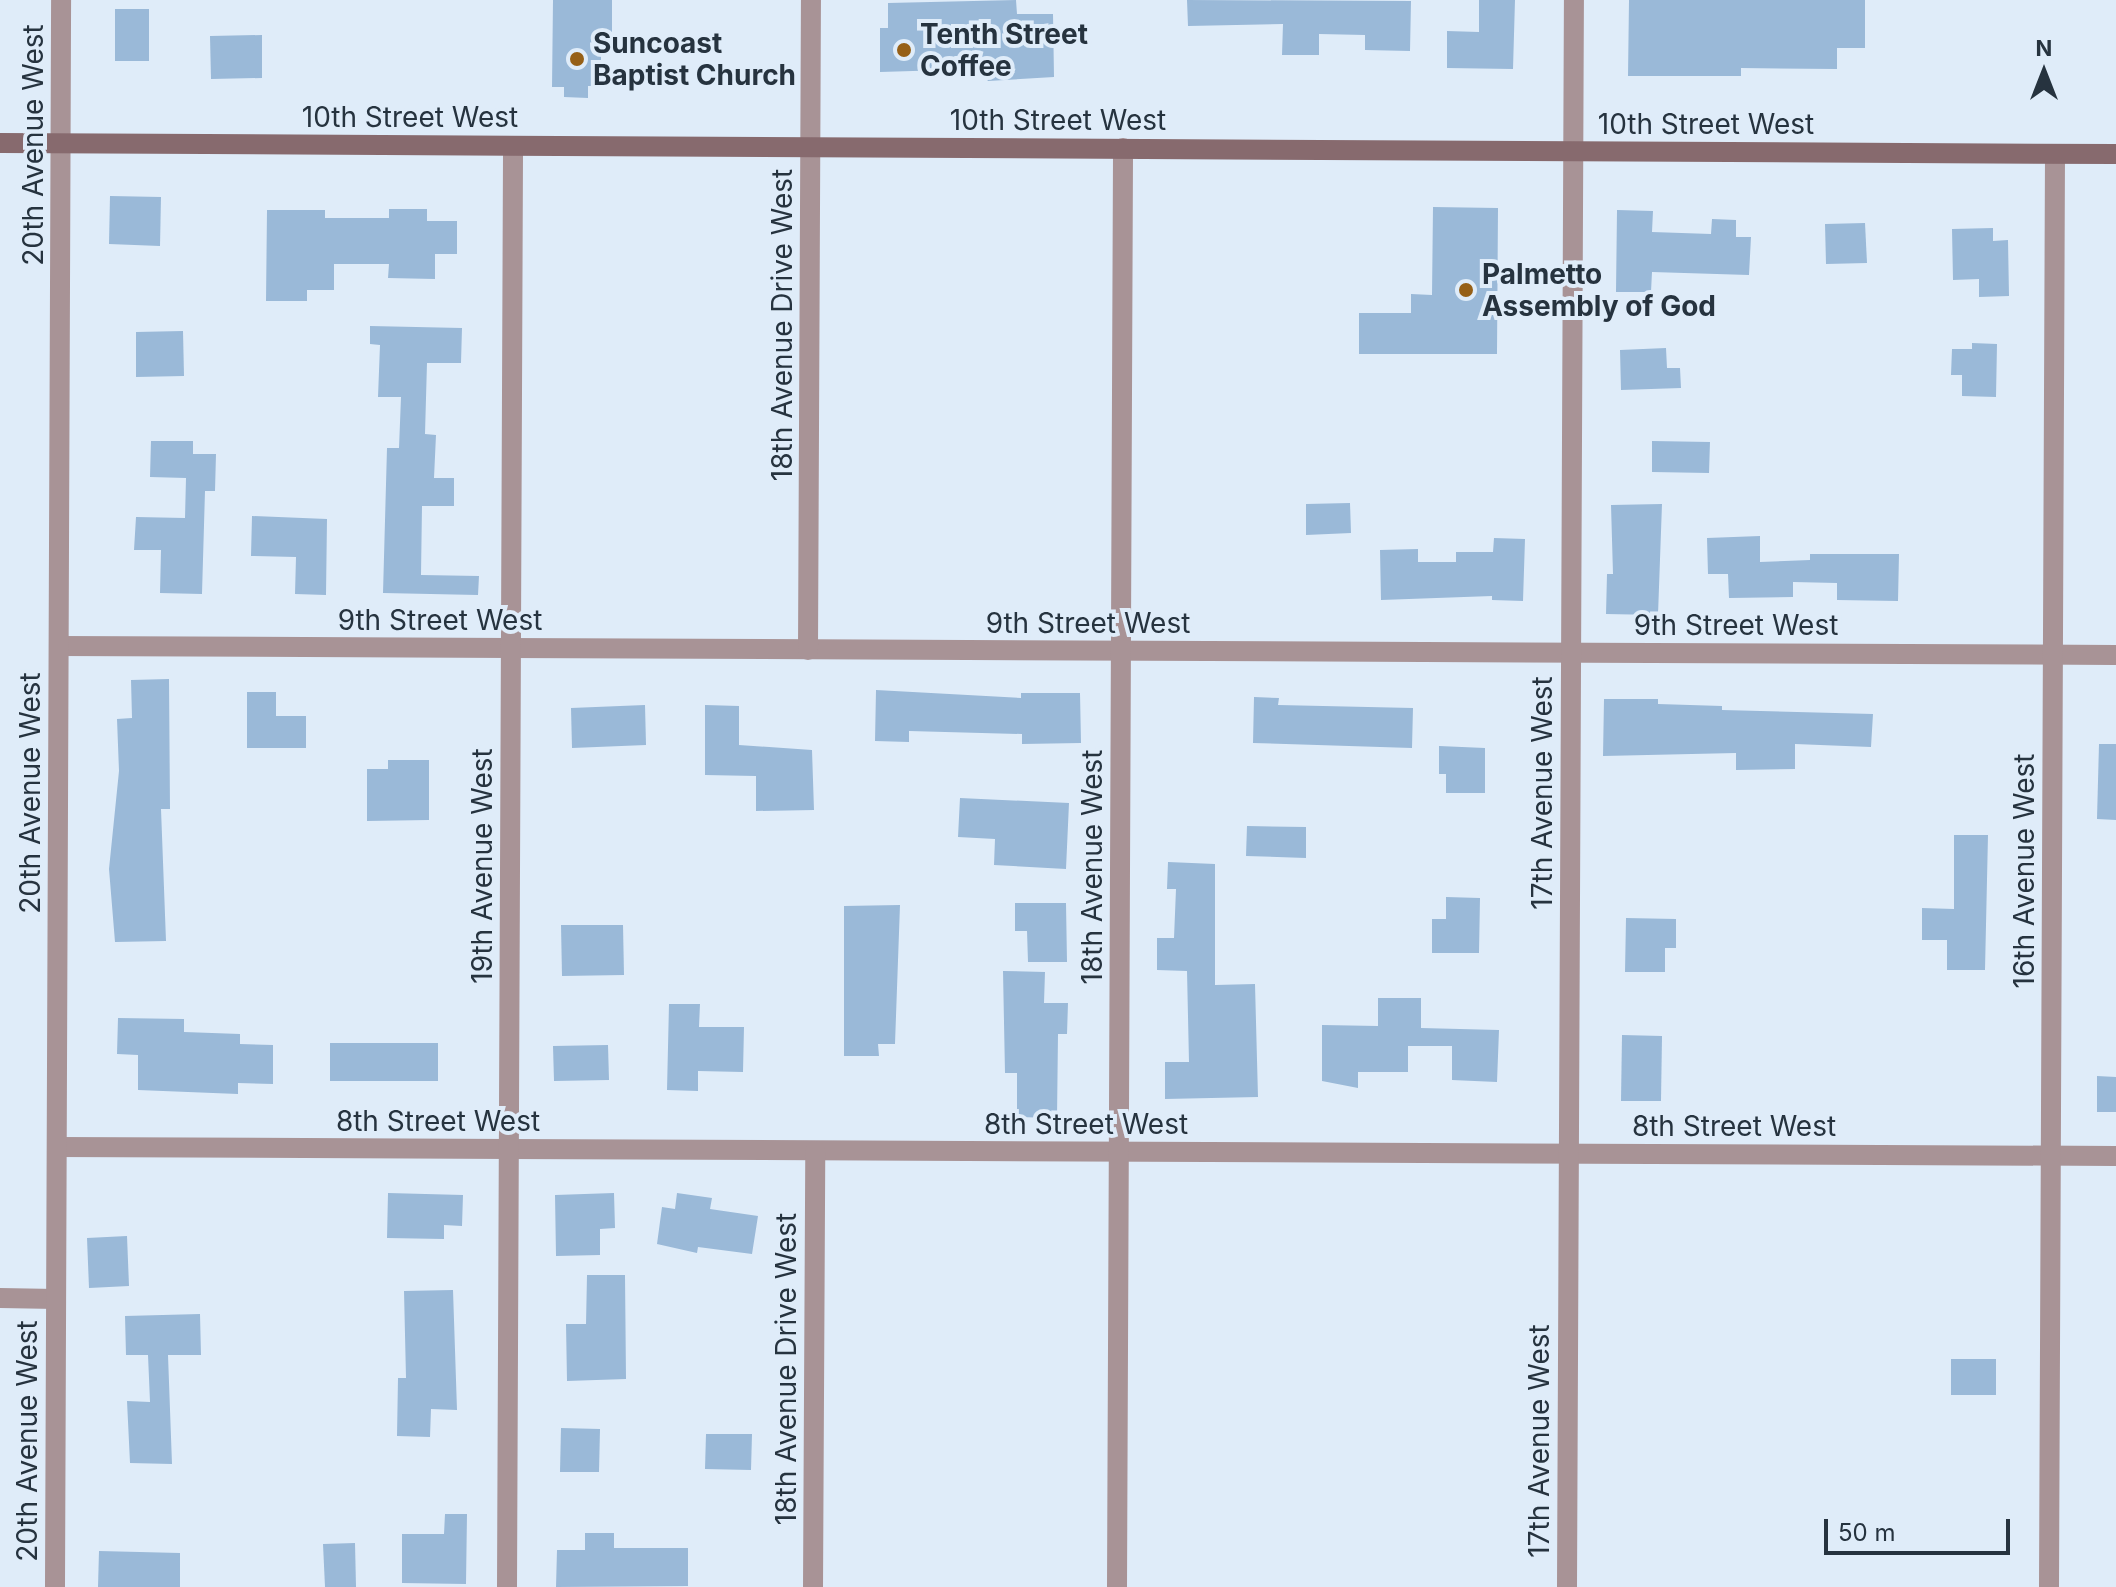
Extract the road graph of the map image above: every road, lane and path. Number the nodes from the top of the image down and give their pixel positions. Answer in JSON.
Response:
{"nodes":[{"id":1,"x":61,"y":0,"type":"edge"},
{"id":2,"x":811,"y":0,"type":"edge"},
{"id":3,"x":1574,"y":0,"type":"edge"},
{"id":4,"x":0,"y":143,"type":"edge"},
{"id":5,"x":61,"y":143,"type":"junction"},
{"id":6,"x":513,"y":146,"type":"junction"},
{"id":7,"x":810,"y":146,"type":"junction"},
{"id":8,"x":1123,"y":148,"type":"junction"},
{"id":9,"x":1573,"y":151,"type":"junction"},
{"id":10,"x":2055,"y":154,"type":"junction"},
{"id":11,"x":2116,"y":154,"type":"edge"},
{"id":12,"x":59,"y":646,"type":"junction"},
{"id":13,"x":511,"y":648,"type":"junction"},
{"id":14,"x":808,"y":650,"type":"junction"},
{"id":15,"x":1120,"y":651,"type":"junction"},
{"id":16,"x":1571,"y":652,"type":"junction"},
{"id":17,"x":2053,"y":655,"type":"junction"},
{"id":18,"x":2116,"y":655,"type":"edge"},
{"id":19,"x":57,"y":1147,"type":"junction"},
{"id":20,"x":509,"y":1149,"type":"junction"},
{"id":21,"x":815,"y":1151,"type":"junction"},
{"id":22,"x":1118,"y":1152,"type":"junction"},
{"id":23,"x":1569,"y":1154,"type":"junction"},
{"id":24,"x":2051,"y":1156,"type":"junction"},
{"id":25,"x":2116,"y":1156,"type":"edge"},
{"id":26,"x":0,"y":1298,"type":"edge"},
{"id":27,"x":56,"y":1299,"type":"junction"},
{"id":28,"x":55,"y":1587,"type":"edge"},
{"id":29,"x":507,"y":1587,"type":"edge"},
{"id":30,"x":813,"y":1587,"type":"edge"},
{"id":31,"x":1117,"y":1587,"type":"edge"},
{"id":32,"x":1567,"y":1587,"type":"edge"},
{"id":33,"x":2049,"y":1587,"type":"edge"}],
"edges":[{"from":1,"to":5,"type":"street","name":"20th Avenue West"},
{"from":2,"to":7,"type":"street","name":"18th Avenue Drive West"},
{"from":3,"to":9,"type":"street","name":"17th Avenue West"},
{"from":4,"to":5,"type":"street","name":"10th Street West"},
{"from":5,"to":6,"type":"street","name":"10th Street West"},
{"from":5,"to":12,"type":"street","name":"20th Avenue West"},
{"from":6,"to":7,"type":"street","name":"10th Street West"},
{"from":6,"to":13,"type":"street","name":"19th Avenue West"},
{"from":7,"to":8,"type":"street","name":"10th Street West"},
{"from":7,"to":14,"type":"street","name":"18th Avenue Drive West"},
{"from":8,"to":9,"type":"street","name":"10th Street West"},
{"from":8,"to":15,"type":"street","name":"18th Avenue West"},
{"from":9,"to":10,"type":"street","name":"10th Street West"},
{"from":9,"to":16,"type":"street","name":"17th Avenue West"},
{"from":10,"to":11,"type":"street","name":"10th Street West"},
{"from":10,"to":17,"type":"street","name":"16th Avenue West"},
{"from":12,"to":13,"type":"street","name":"9th Street West"},
{"from":12,"to":19,"type":"street","name":"20th Avenue West"},
{"from":13,"to":14,"type":"street","name":"9th Street West"},
{"from":13,"to":20,"type":"street","name":"19th Avenue West"},
{"from":14,"to":15,"type":"street","name":"9th Street West"},
{"from":15,"to":16,"type":"street","name":"9th Street West"},
{"from":15,"to":22,"type":"street","name":"18th Avenue West"},
{"from":16,"to":17,"type":"street","name":"9th Street West"},
{"from":16,"to":23,"type":"street","name":"17th Avenue West"},
{"from":17,"to":18,"type":"street","name":"9th Street West"},
{"from":17,"to":24,"type":"street","name":"16th Avenue West"},
{"from":19,"to":20,"type":"street","name":"8th Street West"},
{"from":19,"to":27,"type":"street","name":"20th Avenue West"},
{"from":20,"to":21,"type":"street","name":"8th Street West"},
{"from":20,"to":29,"type":"street","name":"19th Avenue West"},
{"from":21,"to":22,"type":"street","name":"8th Street West"},
{"from":21,"to":30,"type":"street","name":"18th Avenue Drive West"},
{"from":22,"to":23,"type":"street","name":"8th Street West"},
{"from":22,"to":31,"type":"street","name":"18th Avenue West"},
{"from":23,"to":24,"type":"street","name":"8th Street West"},
{"from":23,"to":32,"type":"street","name":"17th Avenue West"},
{"from":24,"to":25,"type":"street","name":"8th Street West"},
{"from":24,"to":33,"type":"street","name":"16th Avenue West"},
{"from":26,"to":27,"type":"street"},
{"from":27,"to":28,"type":"street","name":"20th Avenue West"}]}
